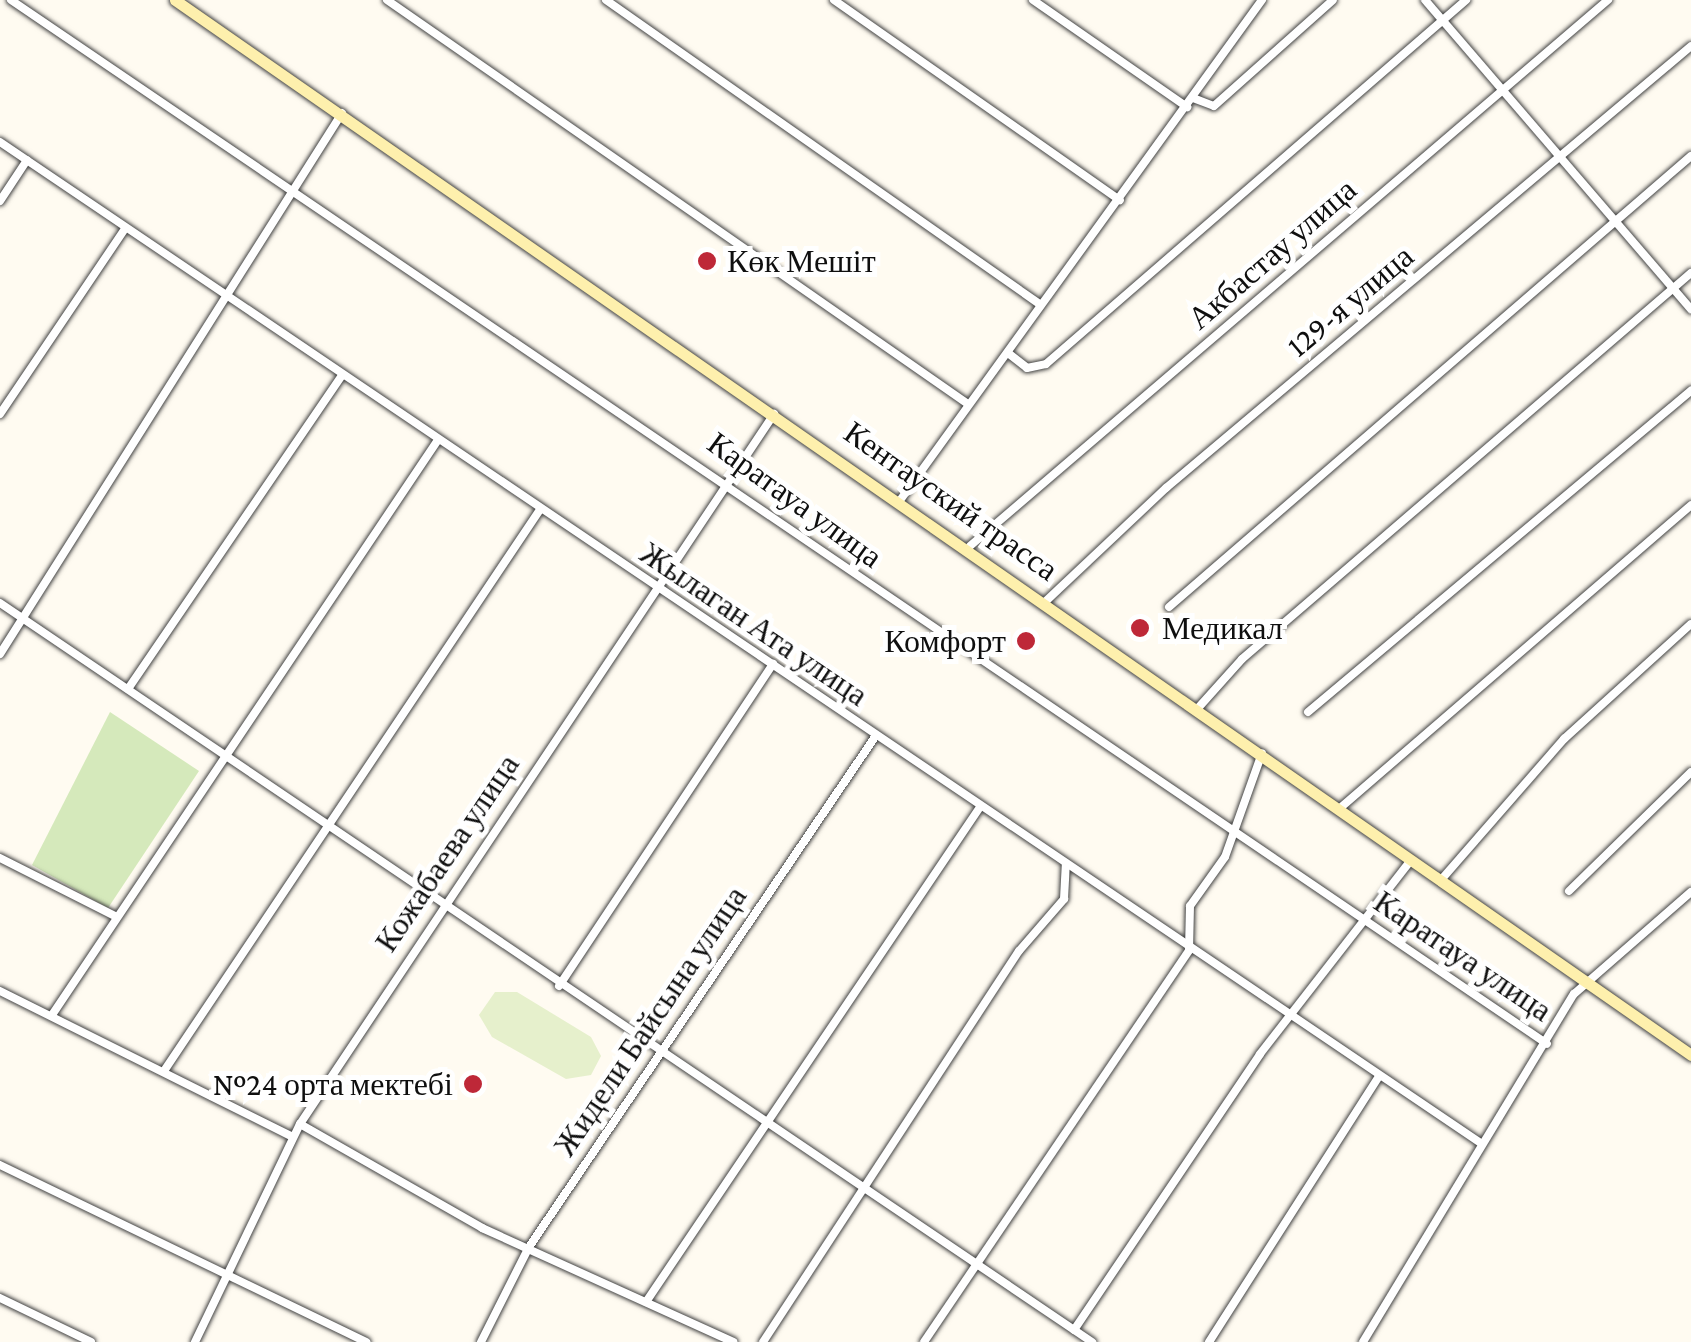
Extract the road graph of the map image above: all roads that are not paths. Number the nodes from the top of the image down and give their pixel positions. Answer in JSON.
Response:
{"nodes":[{"id":1,"x":11,"y":0,"type":"edge"},
{"id":2,"x":174,"y":0,"type":"edge"},
{"id":3,"x":387,"y":0,"type":"edge"},
{"id":4,"x":606,"y":0,"type":"edge"},
{"id":5,"x":834,"y":0,"type":"edge"},
{"id":6,"x":1032,"y":0,"type":"edge"},
{"id":7,"x":1334,"y":0,"type":"edge"},
{"id":8,"x":1426,"y":0,"type":"edge"},
{"id":9,"x":1466,"y":0,"type":"edge"},
{"id":10,"x":1608,"y":0,"type":"edge"},
{"id":11,"x":1258,"y":2,"type":"edge"},
{"id":12,"x":1443,"y":20,"type":"junction"},
{"id":13,"x":1691,"y":46,"type":"edge"},
{"id":14,"x":1504,"y":88,"type":"junction"},
{"id":15,"x":1193,"y":98,"type":"junction"},
{"id":16,"x":1186,"y":107,"type":"junction"},
{"id":17,"x":342,"y":113,"type":"junction"},
{"id":18,"x":0,"y":142,"type":"edge"},
{"id":19,"x":1562,"y":155,"type":"junction"},
{"id":20,"x":1691,"y":156,"type":"edge"},
{"id":21,"x":27,"y":160,"type":"junction"},
{"id":22,"x":293,"y":190,"type":"junction"},
{"id":23,"x":0,"y":200,"type":"edge"},
{"id":24,"x":1120,"y":200,"type":"junction"},
{"id":25,"x":1616,"y":219,"type":"junction"},
{"id":26,"x":126,"y":229,"type":"junction"},
{"id":27,"x":1691,"y":273,"type":"edge"},
{"id":28,"x":1673,"y":289,"type":"junction"},
{"id":29,"x":228,"y":296,"type":"junction"},
{"id":30,"x":1041,"y":305,"type":"junction"},
{"id":31,"x":1691,"y":309,"type":"edge"},
{"id":32,"x":1008,"y":353,"type":"junction"},
{"id":33,"x":340,"y":377,"type":"junction"},
{"id":34,"x":1691,"y":391,"type":"edge"},
{"id":35,"x":968,"y":404,"type":"junction"},
{"id":36,"x":776,"y":412,"type":"junction"},
{"id":37,"x":0,"y":414,"type":"edge"},
{"id":38,"x":438,"y":440,"type":"junction"},
{"id":39,"x":729,"y":481,"type":"junction"},
{"id":40,"x":901,"y":499,"type":"junction"},
{"id":41,"x":1691,"y":504,"type":"edge"},
{"id":42,"x":539,"y":511,"type":"junction"},
{"id":43,"x":970,"y":546,"type":"junction"},
{"id":44,"x":658,"y":588,"type":"junction"},
{"id":45,"x":1046,"y":600,"type":"junction"},
{"id":46,"x":0,"y":603,"type":"edge"},
{"id":47,"x":1168,"y":607,"type":"dead end"},
{"id":48,"x":22,"y":618,"type":"junction"},
{"id":49,"x":1691,"y":624,"type":"edge"},
{"id":50,"x":0,"y":654,"type":"edge"},
{"id":51,"x":773,"y":664,"type":"junction"},
{"id":52,"x":128,"y":689,"type":"junction"},
{"id":53,"x":1199,"y":707,"type":"junction"},
{"id":54,"x":1308,"y":712,"type":"dead end"},
{"id":55,"x":875,"y":737,"type":"junction"},
{"id":56,"x":1262,"y":753,"type":"junction"},
{"id":57,"x":227,"y":756,"type":"junction"},
{"id":58,"x":1691,"y":772,"type":"edge"},
{"id":59,"x":980,"y":808,"type":"junction"},
{"id":60,"x":1340,"y":809,"type":"junction"},
{"id":61,"x":330,"y":824,"type":"junction"},
{"id":62,"x":1234,"y":832,"type":"junction"},
{"id":63,"x":0,"y":858,"type":"edge"},
{"id":64,"x":1411,"y":860,"type":"junction"},
{"id":65,"x":1066,"y":866,"type":"junction"},
{"id":66,"x":1440,"y":881,"type":"junction"},
{"id":67,"x":1569,"y":891,"type":"dead end"},
{"id":68,"x":1691,"y":892,"type":"edge"},
{"id":69,"x":442,"y":902,"type":"junction"},
{"id":70,"x":115,"y":916,"type":"junction"},
{"id":71,"x":1367,"y":920,"type":"junction"},
{"id":72,"x":1190,"y":950,"type":"junction"},
{"id":73,"x":1588,"y":982,"type":"junction"},
{"id":74,"x":558,"y":986,"type":"junction"},
{"id":75,"x":0,"y":991,"type":"edge"},
{"id":76,"x":1294,"y":1014,"type":"junction"},
{"id":77,"x":52,"y":1016,"type":"junction"},
{"id":78,"x":1547,"y":1044,"type":"junction"},
{"id":79,"x":658,"y":1049,"type":"junction"},
{"id":80,"x":1691,"y":1055,"type":"edge"},
{"id":81,"x":164,"y":1072,"type":"junction"},
{"id":82,"x":1378,"y":1078,"type":"junction"},
{"id":83,"x":768,"y":1121,"type":"junction"},
{"id":84,"x":300,"y":1124,"type":"junction"},
{"id":85,"x":293,"y":1137,"type":"junction"},
{"id":86,"x":1482,"y":1144,"type":"junction"},
{"id":87,"x":0,"y":1165,"type":"edge"},
{"id":88,"x":862,"y":1186,"type":"junction"},
{"id":89,"x":529,"y":1247,"type":"junction"},
{"id":90,"x":977,"y":1264,"type":"junction"},
{"id":91,"x":226,"y":1275,"type":"junction"},
{"id":92,"x":0,"y":1298,"type":"edge"},
{"id":93,"x":646,"y":1302,"type":"junction"},
{"id":94,"x":1074,"y":1330,"type":"junction"},
{"id":95,"x":91,"y":1342,"type":"edge"},
{"id":96,"x":195,"y":1342,"type":"edge"},
{"id":97,"x":366,"y":1342,"type":"edge"},
{"id":98,"x":481,"y":1342,"type":"edge"},
{"id":99,"x":732,"y":1342,"type":"edge"},
{"id":100,"x":764,"y":1342,"type":"edge"},
{"id":101,"x":924,"y":1342,"type":"edge"},
{"id":102,"x":1092,"y":1342,"type":"edge"},
{"id":103,"x":1209,"y":1342,"type":"edge"},
{"id":104,"x":1363,"y":1342,"type":"edge"}],
"edges":[{"from":1,"to":22,"type":"street","name":"Каратауа улица"},
{"from":2,"to":17,"type":"main road","name":"Кентауский трасса"},
{"from":3,"to":35,"type":"street"},
{"from":4,"to":30,"type":"street"},
{"from":5,"to":24,"type":"street"},
{"from":6,"to":16,"type":"street"},
{"from":7,"to":15,"type":"street"},
{"from":8,"to":12,"type":"street"},
{"from":9,"to":12,"type":"street"},
{"from":10,"to":14,"type":"street","name":"Акбастау улица"},
{"from":11,"to":15,"type":"street"},
{"from":12,"to":14,"type":"street"},
{"from":12,"to":32,"type":"street"},
{"from":13,"to":19,"type":"street","name":"129-я улица"},
{"from":14,"to":19,"type":"street"},
{"from":14,"to":43,"type":"street","name":"Акбастау улица"},
{"from":15,"to":16,"type":"street"},
{"from":16,"to":24,"type":"street"},
{"from":17,"to":22,"type":"street"},
{"from":17,"to":36,"type":"main road","name":"Кентауский трасса"},
{"from":18,"to":21,"type":"street","name":"Жылаган Ата улица"},
{"from":19,"to":25,"type":"street"},
{"from":19,"to":45,"type":"street","name":"129-я улица"},
{"from":20,"to":25,"type":"street"},
{"from":21,"to":23,"type":"street"},
{"from":21,"to":26,"type":"street","name":"Жылаган Ата улица"},
{"from":22,"to":29,"type":"street"},
{"from":22,"to":39,"type":"street","name":"Каратауа улица"},
{"from":24,"to":30,"type":"street"},
{"from":25,"to":28,"type":"street"},
{"from":25,"to":47,"type":"street"},
{"from":26,"to":29,"type":"street","name":"Жылаган Ата улица"},
{"from":26,"to":37,"type":"street"},
{"from":27,"to":28,"type":"street"},
{"from":28,"to":31,"type":"street"},
{"from":28,"to":53,"type":"street"},
{"from":29,"to":33,"type":"street","name":"Жылаган Ата улица"},
{"from":29,"to":48,"type":"street"},
{"from":30,"to":32,"type":"street"},
{"from":32,"to":35,"type":"street"},
{"from":33,"to":38,"type":"street","name":"Жылаган Ата улица"},
{"from":33,"to":52,"type":"street"},
{"from":34,"to":54,"type":"street"},
{"from":35,"to":40,"type":"street"},
{"from":36,"to":39,"type":"street","name":"Кожабаева улица"},
{"from":36,"to":40,"type":"main road","name":"Кентауский трасса"},
{"from":38,"to":42,"type":"street","name":"Жылаган Ата улица"},
{"from":38,"to":57,"type":"street"},
{"from":39,"to":44,"type":"street","name":"Кожабаева улица"},
{"from":39,"to":62,"type":"street","name":"Каратауа улица"},
{"from":40,"to":43,"type":"main road","name":"Кентауский трасса"},
{"from":41,"to":60,"type":"street"},
{"from":42,"to":44,"type":"street","name":"Жылаган Ата улица"},
{"from":42,"to":61,"type":"street"},
{"from":43,"to":45,"type":"main road","name":"Кентауский трасса"},
{"from":44,"to":51,"type":"street","name":"Жылаган Ата улица"},
{"from":44,"to":69,"type":"street","name":"Кожабаева улица"},
{"from":45,"to":53,"type":"main road","name":"Кентауский трасса"},
{"from":46,"to":48,"type":"street"},
{"from":48,"to":50,"type":"street"},
{"from":48,"to":52,"type":"street"},
{"from":49,"to":66,"type":"street"},
{"from":51,"to":55,"type":"street","name":"Жылаган Ата улица"},
{"from":51,"to":74,"type":"street"},
{"from":52,"to":57,"type":"street"},
{"from":53,"to":56,"type":"main road","name":"Кентауский трасса"},
{"from":55,"to":59,"type":"street","name":"Жылаган Ата улица"},
{"from":55,"to":79,"type":"street","name":"Жидели Байсына улица"},
{"from":56,"to":60,"type":"main road","name":"Кентауский трасса"},
{"from":56,"to":62,"type":"street"},
{"from":57,"to":61,"type":"street"},
{"from":57,"to":70,"type":"street"},
{"from":58,"to":67,"type":"street"},
{"from":59,"to":65,"type":"street","name":"Жылаган Ата улица"},
{"from":59,"to":83,"type":"street"},
{"from":60,"to":64,"type":"main road","name":"Кентауский трасса"},
{"from":61,"to":69,"type":"street"},
{"from":61,"to":81,"type":"street"},
{"from":62,"to":71,"type":"street","name":"Каратауа улица"},
{"from":62,"to":72,"type":"street"},
{"from":63,"to":70,"type":"street"},
{"from":64,"to":66,"type":"main road","name":"Кентауский трасса"},
{"from":64,"to":71,"type":"street"},
{"from":65,"to":72,"type":"street","name":"Жылаган Ата улица"},
{"from":65,"to":88,"type":"street"},
{"from":66,"to":73,"type":"main road","name":"Кентауский трасса"},
{"from":68,"to":73,"type":"street"},
{"from":69,"to":74,"type":"street"},
{"from":69,"to":84,"type":"street","name":"Кожабаева улица"},
{"from":70,"to":77,"type":"street"},
{"from":71,"to":76,"type":"street"},
{"from":71,"to":78,"type":"street","name":"Каратауа улица"},
{"from":72,"to":76,"type":"street","name":"Жылаган Ата улица"},
{"from":72,"to":90,"type":"street"},
{"from":73,"to":78,"type":"street"},
{"from":73,"to":80,"type":"main road","name":"Кентауский трасса"},
{"from":74,"to":79,"type":"street"},
{"from":75,"to":77,"type":"street"},
{"from":76,"to":82,"type":"street","name":"Жылаган Ата улица"},
{"from":76,"to":94,"type":"street"},
{"from":77,"to":81,"type":"street"},
{"from":78,"to":86,"type":"street"},
{"from":79,"to":83,"type":"street"},
{"from":79,"to":89,"type":"street","name":"Жидели Байсына улица"},
{"from":81,"to":85,"type":"street"},
{"from":82,"to":86,"type":"street","name":"Жылаган Ата улица"},
{"from":82,"to":103,"type":"street"},
{"from":83,"to":88,"type":"street"},
{"from":83,"to":93,"type":"street"},
{"from":84,"to":85,"type":"street","name":"Кожабаева улица"},
{"from":84,"to":89,"type":"street"},
{"from":85,"to":91,"type":"street","name":"Кожабаева улица"},
{"from":86,"to":104,"type":"street"},
{"from":87,"to":91,"type":"street"},
{"from":88,"to":90,"type":"street"},
{"from":88,"to":100,"type":"street"},
{"from":89,"to":93,"type":"street"},
{"from":89,"to":98,"type":"street","name":"Жидели Байсына улица"},
{"from":90,"to":94,"type":"street"},
{"from":90,"to":101,"type":"street"},
{"from":91,"to":96,"type":"street","name":"Кожабаева улица"},
{"from":91,"to":97,"type":"street"},
{"from":92,"to":95,"type":"street"},
{"from":93,"to":99,"type":"street"},
{"from":94,"to":102,"type":"street"}]}
